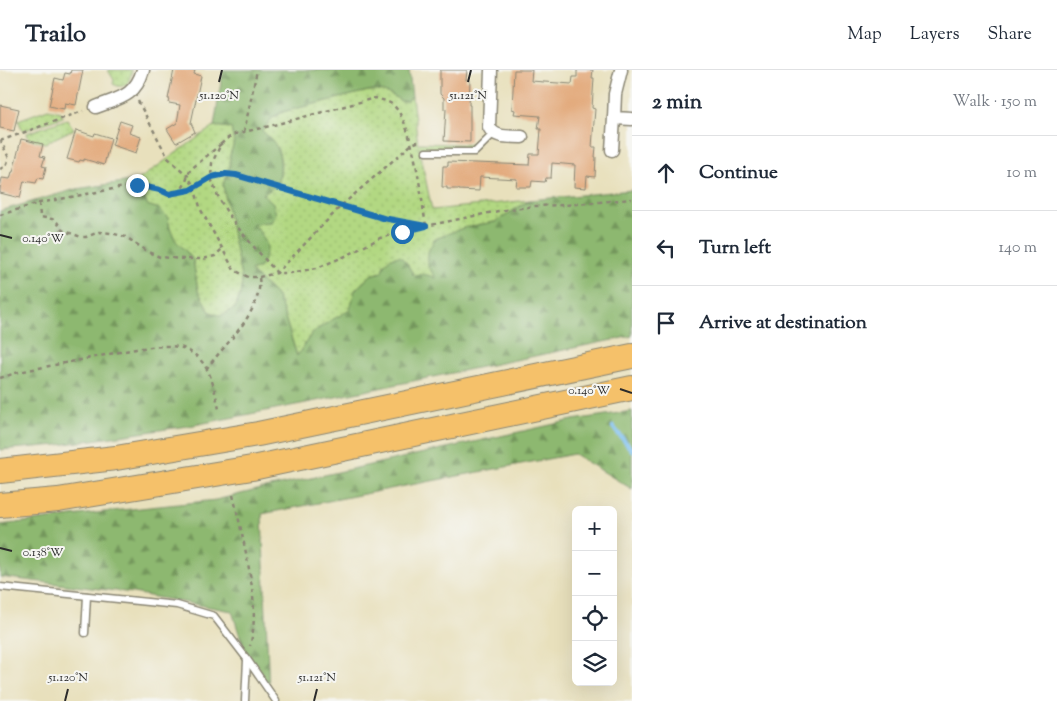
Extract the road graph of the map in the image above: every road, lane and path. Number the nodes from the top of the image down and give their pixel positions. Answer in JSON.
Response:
{"nodes":[{"id":1,"x":143,"y":70,"type":"edge"},
{"id":2,"x":257,"y":70,"type":"edge"},
{"id":3,"x":491,"y":70,"type":"edge"},
{"id":4,"x":620,"y":70,"type":"edge"},
{"id":5,"x":132,"y":91,"type":"junction"},
{"id":6,"x":96,"y":107,"type":"joint"},
{"id":7,"x":614,"y":118,"type":"junction"},
{"id":8,"x":632,"y":119,"type":"edge"},
{"id":9,"x":244,"y":132,"type":"junction"},
{"id":10,"x":494,"y":134,"type":"junction"},
{"id":11,"x":522,"y":137,"type":"dead end"},
{"id":12,"x":0,"y":141,"type":"edge"},
{"id":13,"x":417,"y":142,"type":"dead end"},
{"id":14,"x":221,"y":144,"type":"junction"},
{"id":15,"x":412,"y":144,"type":"junction"},
{"id":16,"x":612,"y":150,"type":"dead end"},
{"id":17,"x":426,"y":152,"type":"dead end"},
{"id":18,"x":0,"y":169,"type":"edge"},
{"id":19,"x":188,"y":176,"type":"junction"},
{"id":20,"x":212,"y":177,"type":"junction"},
{"id":21,"x":194,"y":187,"type":"junction"},
{"id":22,"x":179,"y":192,"type":"junction"},
{"id":23,"x":632,"y":199,"type":"edge"},
{"id":24,"x":39,"y":203,"type":"junction"},
{"id":25,"x":341,"y":206,"type":"junction"},
{"id":26,"x":0,"y":215,"type":"edge"},
{"id":27,"x":426,"y":226,"type":"junction"},
{"id":28,"x":223,"y":248,"type":"junction"},
{"id":29,"x":277,"y":273,"type":"junction"},
{"id":30,"x":259,"y":277,"type":"junction"},
{"id":31,"x":632,"y":356,"type":"edge"},
{"id":32,"x":206,"y":368,"type":"junction"},
{"id":33,"x":0,"y":378,"type":"edge"},
{"id":34,"x":632,"y":388,"type":"edge"},
{"id":35,"x":219,"y":409,"type":"dead end"},
{"id":36,"x":0,"y":471,"type":"edge"},
{"id":37,"x":234,"y":495,"type":"dead end"},
{"id":38,"x":0,"y":505,"type":"edge"},
{"id":39,"x":0,"y":586,"type":"edge"},
{"id":40,"x":88,"y":596,"type":"junction"},
{"id":41,"x":85,"y":633,"type":"dead end"},
{"id":42,"x":247,"y":659,"type":"junction"},
{"id":43,"x":245,"y":701,"type":"edge"},
{"id":44,"x":276,"y":701,"type":"edge"}],
"edges":[{"from":1,"to":5,"type":"street"},
{"from":2,"to":9,"type":"path"},
{"from":3,"to":10,"type":"street"},
{"from":4,"to":7,"type":"street"},
{"from":5,"to":6,"type":"street"},
{"from":5,"to":19,"type":"path"},
{"from":6,"to":12,"type":"path"},
{"from":7,"to":8,"type":"street"},
{"from":7,"to":16,"type":"street"},
{"from":9,"to":14,"type":"path"},
{"from":9,"to":15,"type":"path"},
{"from":10,"to":11,"type":"street"},
{"from":10,"to":17,"type":"lane"},
{"from":12,"to":18,"type":"path"},
{"from":13,"to":15,"type":"path"},
{"from":14,"to":19,"type":"path"},
{"from":14,"to":20,"type":"path"},
{"from":15,"to":25,"type":"path"},
{"from":15,"to":27,"type":"path"},
{"from":19,"to":21,"type":"path"},
{"from":19,"to":22,"type":"path"},
{"from":20,"to":21,"type":"path"},
{"from":20,"to":25,"type":"path"},
{"from":20,"to":29,"type":"path"},
{"from":21,"to":22,"type":"path"},
{"from":21,"to":28,"type":"path"},
{"from":22,"to":24,"type":"path"},
{"from":23,"to":27,"type":"path"},
{"from":24,"to":26,"type":"path"},
{"from":24,"to":28,"type":"path"},
{"from":25,"to":27,"type":"path"},
{"from":25,"to":29,"type":"path"},
{"from":27,"to":29,"type":"path"},
{"from":28,"to":30,"type":"path"},
{"from":29,"to":30,"type":"path"},
{"from":30,"to":32,"type":"path"},
{"from":31,"to":36,"type":"highway"},
{"from":32,"to":33,"type":"path"},
{"from":32,"to":35,"type":"path"},
{"from":34,"to":38,"type":"highway"},
{"from":37,"to":42,"type":"path"},
{"from":39,"to":40,"type":"lane"},
{"from":40,"to":41,"type":"lane"},
{"from":40,"to":42,"type":"lane"},
{"from":42,"to":43,"type":"lane"},
{"from":42,"to":44,"type":"lane"}]}
